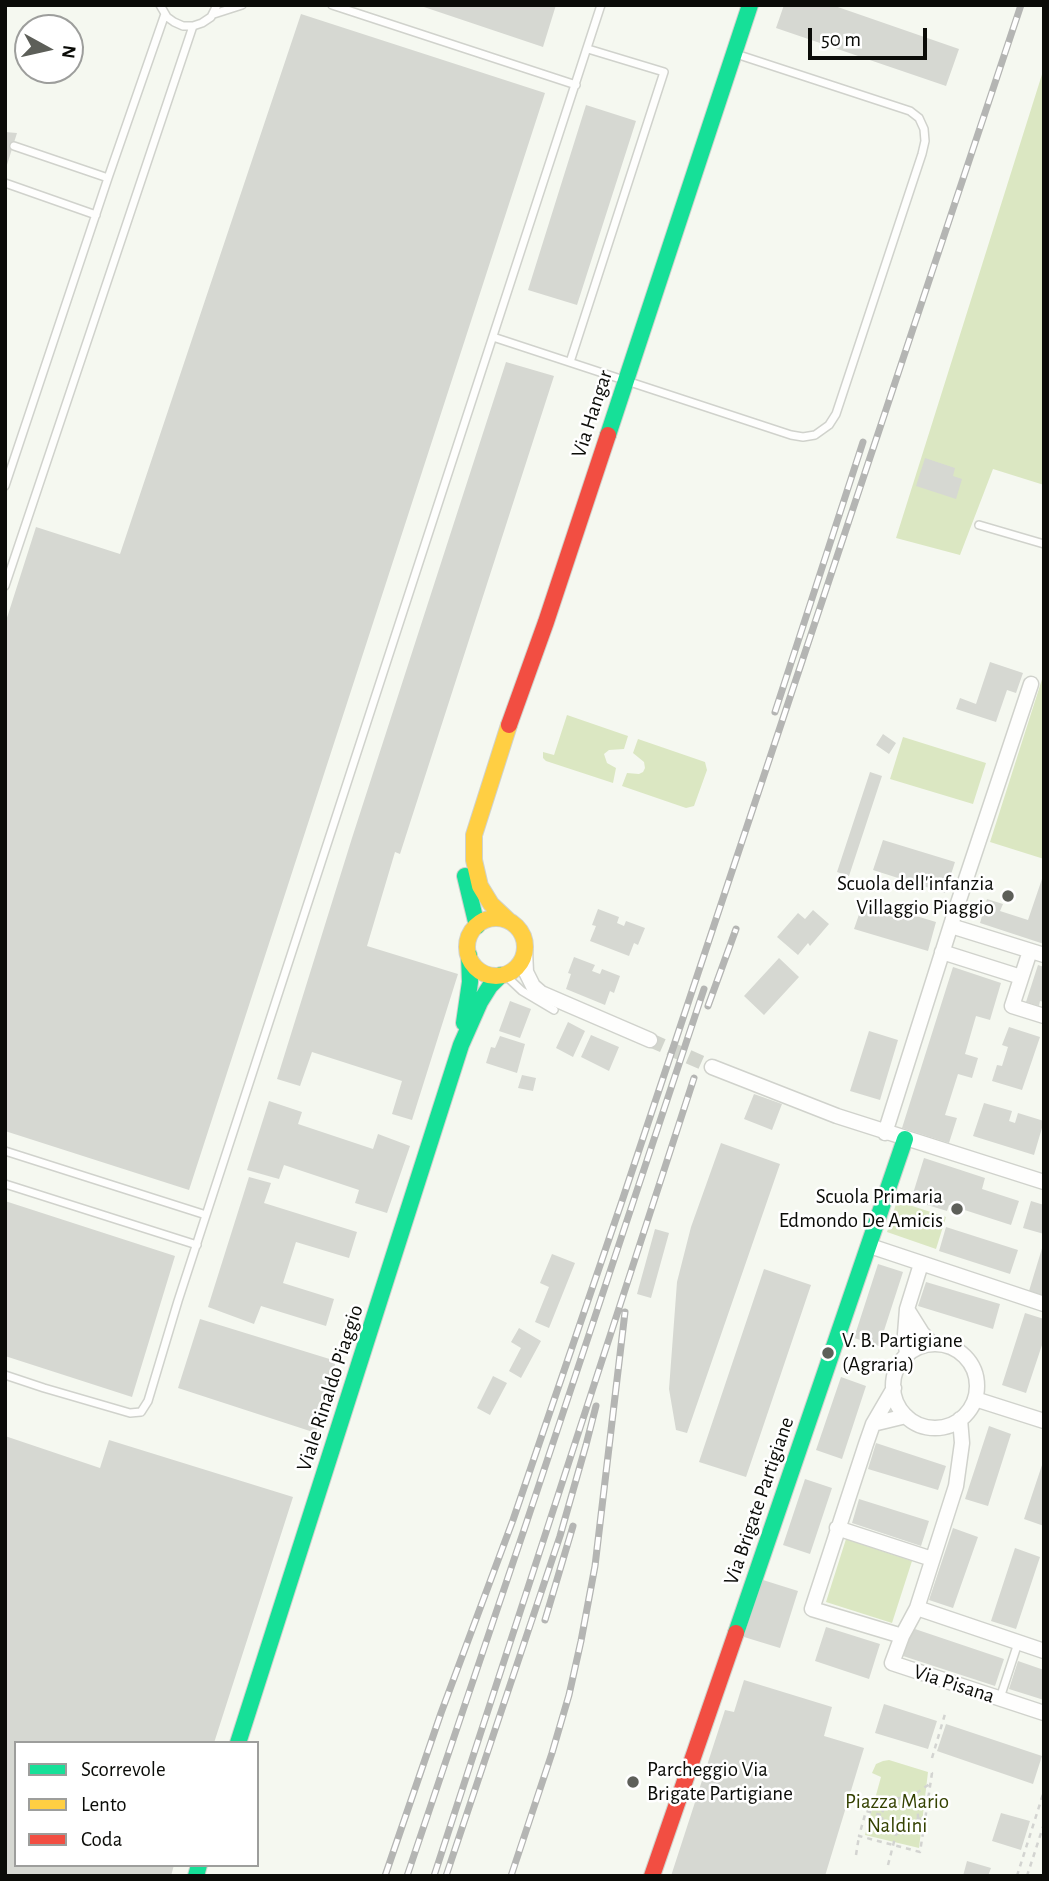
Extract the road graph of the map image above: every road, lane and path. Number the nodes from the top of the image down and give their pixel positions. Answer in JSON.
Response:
{"nodes":[{"id":1,"x":160,"y":5,"type":"edge"},
{"id":2,"x":217,"y":5,"type":"edge"},
{"id":3,"x":242,"y":5,"type":"edge"},
{"id":4,"x":332,"y":5,"type":"edge"},
{"id":5,"x":601,"y":5,"type":"edge"},
{"id":6,"x":750,"y":5,"type":"edge"},
{"id":7,"x":165,"y":14,"type":"junction"},
{"id":8,"x":213,"y":14,"type":"junction"},
{"id":9,"x":193,"y":26,"type":"junction"},
{"id":10,"x":588,"y":49,"type":"junction"},
{"id":11,"x":734,"y":53,"type":"junction"},
{"id":12,"x":576,"y":85,"type":"junction"},
{"id":13,"x":13,"y":146,"type":"dead end"},
{"id":14,"x":108,"y":178,"type":"junction"},
{"id":15,"x":5,"y":183,"type":"edge"},
{"id":16,"x":96,"y":215,"type":"junction"},
{"id":17,"x":493,"y":337,"type":"junction"},
{"id":18,"x":570,"y":362,"type":"junction"},
{"id":19,"x":625,"y":381,"type":"junction"},
{"id":20,"x":5,"y":486,"type":"edge"},
{"id":21,"x":979,"y":525,"type":"dead end"},
{"id":22,"x":1044,"y":544,"type":"edge"},
{"id":23,"x":5,"y":586,"type":"edge"},
{"id":24,"x":1031,"y":684,"type":"dead end"},
{"id":25,"x":474,"y":835,"type":"junction"},
{"id":26,"x":508,"y":920,"type":"junction"},
{"id":27,"x":477,"y":926,"type":"junction"},
{"id":28,"x":951,"y":926,"type":"junction"},
{"id":29,"x":525,"y":950,"type":"junction"},
{"id":30,"x":942,"y":952,"type":"junction"},
{"id":31,"x":1037,"y":953,"type":"edge"},
{"id":32,"x":468,"y":954,"type":"junction"},
{"id":33,"x":503,"y":975,"type":"junction"},
{"id":34,"x":1021,"y":977,"type":"junction"},
{"id":35,"x":554,"y":1010,"type":"dead end"},
{"id":36,"x":1044,"y":1016,"type":"edge"},
{"id":37,"x":650,"y":1040,"type":"tunnel mouth"},
{"id":38,"x":461,"y":1045,"type":"junction"},
{"id":39,"x":712,"y":1067,"type":"tunnel mouth"},
{"id":40,"x":885,"y":1133,"type":"junction"},
{"id":41,"x":905,"y":1139,"type":"junction"},
{"id":42,"x":5,"y":1151,"type":"edge"},
{"id":43,"x":1044,"y":1182,"type":"edge"},
{"id":44,"x":5,"y":1184,"type":"edge"},
{"id":45,"x":206,"y":1215,"type":"junction"},
{"id":46,"x":197,"y":1245,"type":"junction"},
{"id":47,"x":870,"y":1246,"type":"junction"},
{"id":48,"x":922,"y":1264,"type":"junction"},
{"id":49,"x":1044,"y":1304,"type":"edge"},
{"id":50,"x":907,"y":1309,"type":"junction"},
{"id":51,"x":933,"y":1344,"type":"junction"},
{"id":52,"x":907,"y":1355,"type":"junction"},
{"id":53,"x":5,"y":1375,"type":"edge"},
{"id":54,"x":894,"y":1388,"type":"junction"},
{"id":55,"x":975,"y":1399,"type":"junction"},
{"id":56,"x":906,"y":1416,"type":"junction"},
{"id":57,"x":960,"y":1419,"type":"junction"},
{"id":58,"x":1044,"y":1421,"type":"edge"},
{"id":59,"x":873,"y":1424,"type":"junction"},
{"id":60,"x":837,"y":1528,"type":"junction"},
{"id":61,"x":932,"y":1559,"type":"junction"},
{"id":62,"x":917,"y":1608,"type":"junction"},
{"id":63,"x":902,"y":1636,"type":"junction"},
{"id":64,"x":1018,"y":1642,"type":"junction"},
{"id":65,"x":1044,"y":1651,"type":"edge"},
{"id":66,"x":1000,"y":1699,"type":"junction"},
{"id":67,"x":1044,"y":1713,"type":"edge"},
{"id":68,"x":945,"y":1714,"type":"dead end"},
{"id":69,"x":239,"y":1741,"type":"edge"},
{"id":70,"x":932,"y":1758,"type":"dead end"},
{"id":71,"x":928,"y":1771,"type":"dead end"},
{"id":72,"x":930,"y":1783,"type":"junction"},
{"id":73,"x":1044,"y":1791,"type":"edge"},
{"id":74,"x":908,"y":1799,"type":"junction"},
{"id":75,"x":881,"y":1815,"type":"junction"},
{"id":76,"x":918,"y":1818,"type":"junction"},
{"id":77,"x":925,"y":1820,"type":"junction"},
{"id":78,"x":1044,"y":1824,"type":"edge"},
{"id":79,"x":896,"y":1834,"type":"junction"},
{"id":80,"x":859,"y":1836,"type":"junction"},
{"id":81,"x":893,"y":1845,"type":"junction"},
{"id":82,"x":856,"y":1855,"type":"dead end"},
{"id":83,"x":888,"y":1865,"type":"dead end"},
{"id":84,"x":652,"y":1876,"type":"edge"},
{"id":85,"x":1017,"y":1876,"type":"edge"},
{"id":86,"x":1027,"y":1876,"type":"edge"}],
"edges":[{"from":1,"to":7,"type":"lane"},
{"from":2,"to":8,"type":"lane"},
{"from":3,"to":8,"type":"lane"},
{"from":4,"to":12,"type":"lane"},
{"from":5,"to":10,"type":"lane"},
{"from":6,"to":11,"type":"street","name":"Via Hangar"},
{"from":7,"to":9,"type":"lane"},
{"from":7,"to":14,"type":"lane"},
{"from":8,"to":9,"type":"lane"},
{"from":9,"to":23,"type":"lane"},
{"from":10,"to":12,"type":"lane"},
{"from":10,"to":18,"type":"lane"},
{"from":11,"to":19,"type":"street","name":"Via Hangar"},
{"from":11,"to":19,"type":"lane"},
{"from":12,"to":17,"type":"lane"},
{"from":13,"to":14,"type":"lane"},
{"from":14,"to":16,"type":"lane"},
{"from":15,"to":16,"type":"lane"},
{"from":16,"to":20,"type":"lane"},
{"from":17,"to":18,"type":"lane"},
{"from":17,"to":45,"type":"lane"},
{"from":18,"to":19,"type":"lane"},
{"from":19,"to":25,"type":"street","name":"Via Hangar"},
{"from":21,"to":22,"type":"lane"},
{"from":24,"to":28,"type":"street"},
{"from":25,"to":26,"type":"street","name":"Via Hangar"},
{"from":25,"to":27,"type":"street","name":"Via Hangar"},
{"from":26,"to":27,"type":"street"},
{"from":26,"to":29,"type":"street"},
{"from":27,"to":32,"type":"street"},
{"from":28,"to":30,"type":"street"},
{"from":28,"to":31,"type":"street"},
{"from":29,"to":33,"type":"street"},
{"from":29,"to":37,"type":"street"},
{"from":30,"to":34,"type":"street"},
{"from":30,"to":40,"type":"street"},
{"from":31,"to":34,"type":"street"},
{"from":32,"to":33,"type":"street"},
{"from":32,"to":38,"type":"street","name":"Viale Rinaldo Piaggio"},
{"from":33,"to":35,"type":"lane"},
{"from":33,"to":38,"type":"street","name":"Viale Rinaldo Piaggio"},
{"from":34,"to":36,"type":"street"},
{"from":38,"to":69,"type":"street","name":"Viale Rinaldo Piaggio"},
{"from":39,"to":40,"type":"street"},
{"from":40,"to":41,"type":"street"},
{"from":41,"to":43,"type":"street"},
{"from":41,"to":47,"type":"street","name":"Via Brigate Partigiane"},
{"from":42,"to":45,"type":"lane"},
{"from":44,"to":46,"type":"lane"},
{"from":45,"to":46,"type":"lane"},
{"from":46,"to":53,"type":"lane"},
{"from":47,"to":48,"type":"street"},
{"from":47,"to":84,"type":"street","name":"Via Brigate Partigiane"},
{"from":48,"to":49,"type":"street"},
{"from":48,"to":50,"type":"street"},
{"from":50,"to":51,"type":"street"},
{"from":50,"to":52,"type":"street"},
{"from":51,"to":52,"type":"street"},
{"from":51,"to":55,"type":"street"},
{"from":52,"to":54,"type":"street"},
{"from":54,"to":56,"type":"street"},
{"from":54,"to":59,"type":"street"},
{"from":55,"to":57,"type":"street"},
{"from":55,"to":58,"type":"street"},
{"from":56,"to":57,"type":"street"},
{"from":56,"to":59,"type":"street"},
{"from":57,"to":61,"type":"street"},
{"from":59,"to":60,"type":"street"},
{"from":60,"to":61,"type":"street"},
{"from":60,"to":63,"type":"street"},
{"from":61,"to":62,"type":"street"},
{"from":62,"to":63,"type":"street"},
{"from":62,"to":64,"type":"street"},
{"from":63,"to":66,"type":"street","name":"Via Pisana"},
{"from":64,"to":65,"type":"street"},
{"from":64,"to":66,"type":"lane"},
{"from":66,"to":67,"type":"street","name":"Via Pisana"},
{"from":68,"to":70,"type":"path"},
{"from":71,"to":72,"type":"path"},
{"from":72,"to":74,"type":"path"},
{"from":72,"to":77,"type":"path"},
{"from":73,"to":85,"type":"path"},
{"from":74,"to":75,"type":"path"},
{"from":74,"to":76,"type":"path"},
{"from":75,"to":79,"type":"path"},
{"from":75,"to":80,"type":"path"},
{"from":76,"to":77,"type":"path"},
{"from":76,"to":79,"type":"path"},
{"from":77,"to":81,"type":"path"},
{"from":78,"to":86,"type":"path"},
{"from":79,"to":81,"type":"path"},
{"from":80,"to":81,"type":"path"},
{"from":80,"to":82,"type":"path"},
{"from":81,"to":83,"type":"path"}]}
